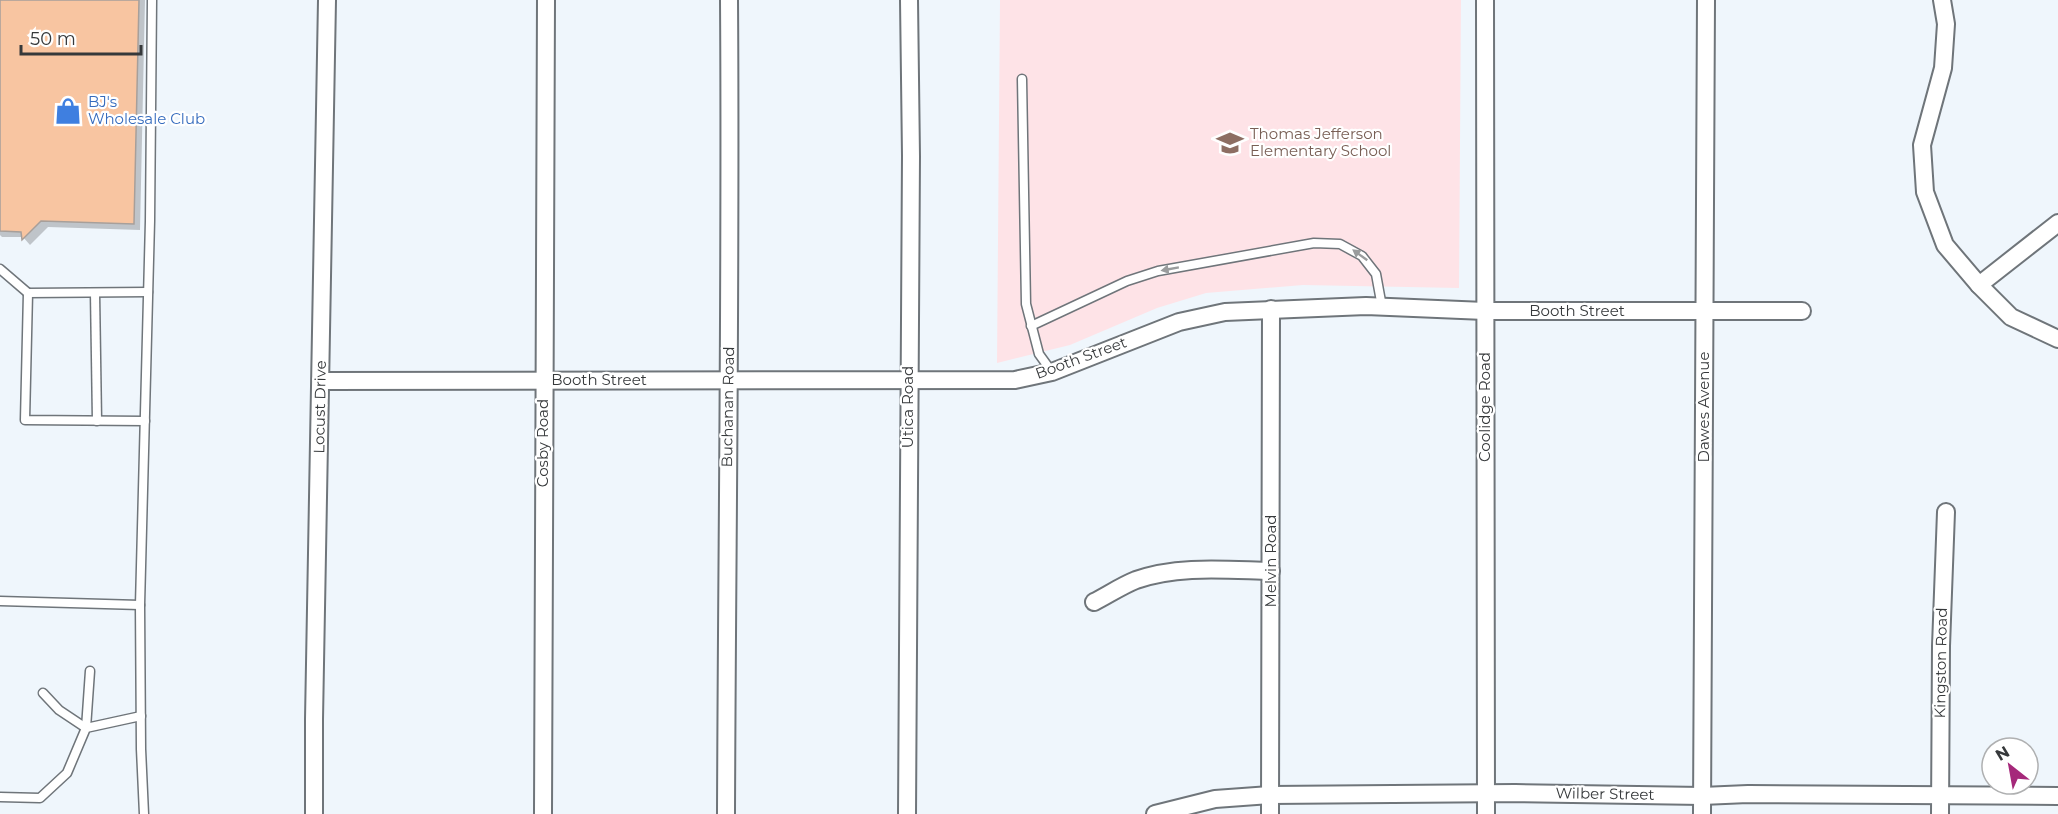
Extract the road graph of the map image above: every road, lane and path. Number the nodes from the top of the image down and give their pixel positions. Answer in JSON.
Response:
{"nodes":[{"id":1,"x":152,"y":0,"type":"edge"},
{"id":2,"x":327,"y":0,"type":"edge"},
{"id":3,"x":546,"y":0,"type":"edge"},
{"id":4,"x":729,"y":0,"type":"edge"},
{"id":5,"x":909,"y":0,"type":"edge"},
{"id":6,"x":1485,"y":0,"type":"edge"},
{"id":7,"x":1706,"y":0,"type":"edge"},
{"id":8,"x":1941,"y":0,"type":"edge"},
{"id":9,"x":1022,"y":79,"type":"dead end"},
{"id":10,"x":2058,"y":223,"type":"edge"},
{"id":11,"x":0,"y":269,"type":"edge"},
{"id":12,"x":1979,"y":285,"type":"junction"},
{"id":13,"x":148,"y":292,"type":"junction"},
{"id":14,"x":28,"y":293,"type":"junction"},
{"id":15,"x":95,"y":293,"type":"junction"},
{"id":16,"x":1382,"y":307,"type":"junction"},
{"id":17,"x":1271,"y":309,"type":"junction"},
{"id":18,"x":1485,"y":311,"type":"junction"},
{"id":19,"x":1802,"y":311,"type":"dead end"},
{"id":20,"x":1704,"y":312,"type":"junction"},
{"id":21,"x":1031,"y":326,"type":"junction"},
{"id":22,"x":2058,"y":339,"type":"edge"},
{"id":23,"x":1052,"y":372,"type":"junction"},
{"id":24,"x":543,"y":380,"type":"junction"},
{"id":25,"x":321,"y":381,"type":"junction"},
{"id":26,"x":727,"y":381,"type":"junction"},
{"id":27,"x":908,"y":381,"type":"junction"},
{"id":28,"x":98,"y":421,"type":"junction"},
{"id":29,"x":145,"y":421,"type":"junction"},
{"id":30,"x":1946,"y":512,"type":"dead end"},
{"id":31,"x":1271,"y":571,"type":"junction"},
{"id":32,"x":0,"y":601,"type":"edge"},
{"id":33,"x":1094,"y":602,"type":"dead end"},
{"id":34,"x":140,"y":605,"type":"junction"},
{"id":35,"x":90,"y":671,"type":"dead end"},
{"id":36,"x":43,"y":693,"type":"dead end"},
{"id":37,"x":141,"y":716,"type":"junction"},
{"id":38,"x":86,"y":728,"type":"junction"},
{"id":39,"x":1486,"y":794,"type":"junction"},
{"id":40,"x":1270,"y":795,"type":"junction"},
{"id":41,"x":1702,"y":796,"type":"junction"},
{"id":42,"x":1940,"y":796,"type":"junction"},
{"id":43,"x":2058,"y":796,"type":"edge"},
{"id":44,"x":0,"y":797,"type":"edge"},
{"id":45,"x":144,"y":814,"type":"edge"},
{"id":46,"x":314,"y":814,"type":"edge"},
{"id":47,"x":543,"y":814,"type":"edge"},
{"id":48,"x":726,"y":814,"type":"edge"},
{"id":49,"x":907,"y":814,"type":"edge"},
{"id":50,"x":1155,"y":814,"type":"edge"},
{"id":51,"x":1270,"y":814,"type":"edge"},
{"id":52,"x":1486,"y":814,"type":"edge"},
{"id":53,"x":1702,"y":814,"type":"edge"},
{"id":54,"x":1940,"y":814,"type":"edge"}],
"edges":[{"from":1,"to":13,"type":"lane"},
{"from":2,"to":25,"type":"street","name":"Locust Drive"},
{"from":3,"to":24,"type":"street","name":"Cosby Road"},
{"from":4,"to":26,"type":"street","name":"Buchanan Road"},
{"from":5,"to":27,"type":"street","name":"Utica Road"},
{"from":6,"to":18,"type":"street","name":"Coolidge Road"},
{"from":7,"to":20,"type":"street","name":"Dawes Avenue"},
{"from":8,"to":12,"type":"street"},
{"from":9,"to":21,"type":"lane"},
{"from":10,"to":12,"type":"street"},
{"from":11,"to":14,"type":"lane"},
{"from":12,"to":22,"type":"street"},
{"from":13,"to":15,"type":"lane"},
{"from":13,"to":29,"type":"lane"},
{"from":14,"to":15,"type":"lane"},
{"from":14,"to":28,"type":"lane"},
{"from":15,"to":28,"type":"lane"},
{"from":16,"to":17,"type":"street","name":"Booth Street"},
{"from":16,"to":18,"type":"street","name":"Booth Street"},
{"from":16,"to":21,"type":"lane","one_way":true},
{"from":17,"to":23,"type":"street","name":"Booth Street"},
{"from":17,"to":31,"type":"street","name":"Melvin Road"},
{"from":18,"to":20,"type":"street","name":"Booth Street"},
{"from":18,"to":39,"type":"street","name":"Coolidge Road"},
{"from":19,"to":20,"type":"street","name":"Booth Street"},
{"from":20,"to":41,"type":"street","name":"Dawes Avenue"},
{"from":21,"to":23,"type":"lane"},
{"from":23,"to":27,"type":"street","name":"Booth Street"},
{"from":24,"to":25,"type":"street","name":"Booth Street"},
{"from":24,"to":26,"type":"street","name":"Booth Street"},
{"from":24,"to":47,"type":"street","name":"Cosby Road"},
{"from":25,"to":46,"type":"street","name":"Locust Drive"},
{"from":26,"to":27,"type":"street","name":"Booth Street"},
{"from":26,"to":48,"type":"street","name":"Buchanan Road"},
{"from":27,"to":49,"type":"street","name":"Utica Road"},
{"from":28,"to":29,"type":"lane"},
{"from":29,"to":34,"type":"lane"},
{"from":30,"to":42,"type":"street","name":"Kingston Road"},
{"from":31,"to":33,"type":"street"},
{"from":31,"to":40,"type":"street","name":"Melvin Road"},
{"from":32,"to":34,"type":"lane"},
{"from":34,"to":37,"type":"lane"},
{"from":35,"to":38,"type":"lane"},
{"from":36,"to":38,"type":"lane"},
{"from":37,"to":38,"type":"lane"},
{"from":37,"to":45,"type":"lane"},
{"from":38,"to":44,"type":"lane"},
{"from":39,"to":40,"type":"street","name":"Wilber Street"},
{"from":39,"to":41,"type":"street","name":"Wilber Street"},
{"from":39,"to":52,"type":"street","name":"Coolidge Road"},
{"from":40,"to":50,"type":"street","name":"Wilber Street"},
{"from":40,"to":51,"type":"street","name":"Melvin Road"},
{"from":41,"to":42,"type":"street","name":"Wilber Street"},
{"from":41,"to":53,"type":"street","name":"Dawes Avenue"},
{"from":42,"to":43,"type":"street","name":"Wilber Street"},
{"from":42,"to":54,"type":"street","name":"Kingston Road"}]}
